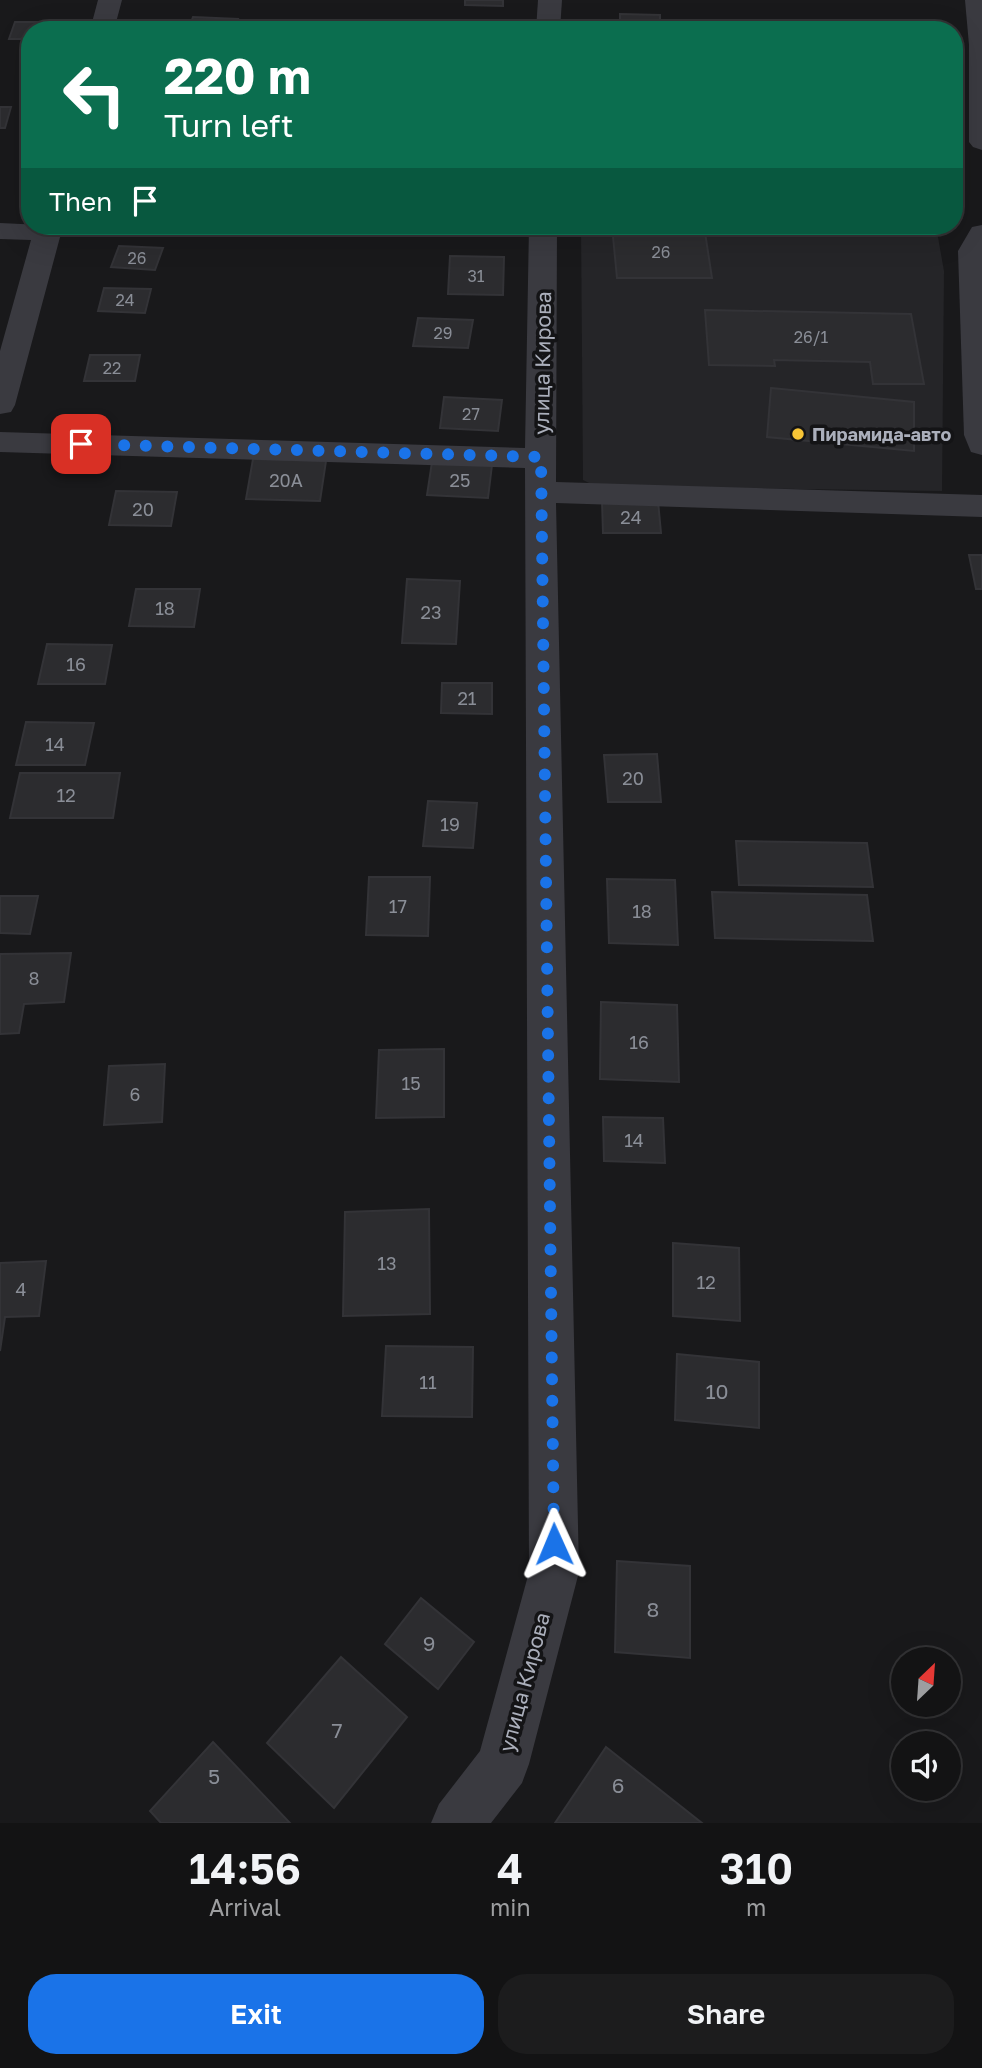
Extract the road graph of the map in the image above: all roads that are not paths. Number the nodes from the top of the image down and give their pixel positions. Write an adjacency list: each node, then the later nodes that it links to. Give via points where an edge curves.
1 (110, 0): 4 (street)
2 (550, 0): 5 (street)
3 (977, 0): 6 (street)
4 (104, 21)
5 (549, 21)
6 (982, 142)
7 (21, 230): 8 (street)
8 (0, 231)
9 (982, 233): 13 (street, via 972,251)
10 (46, 235): 12 (street)
11 (543, 235): 15 (street, улица Кирова)
12 (0, 405)
13 (981, 438)
14 (0, 442): 15 (street)
15 (540, 475): 16 (street); 17 (street, улица Кирова, via 554,1572 503,1764)
16 (982, 506)
17 (458, 1823)

